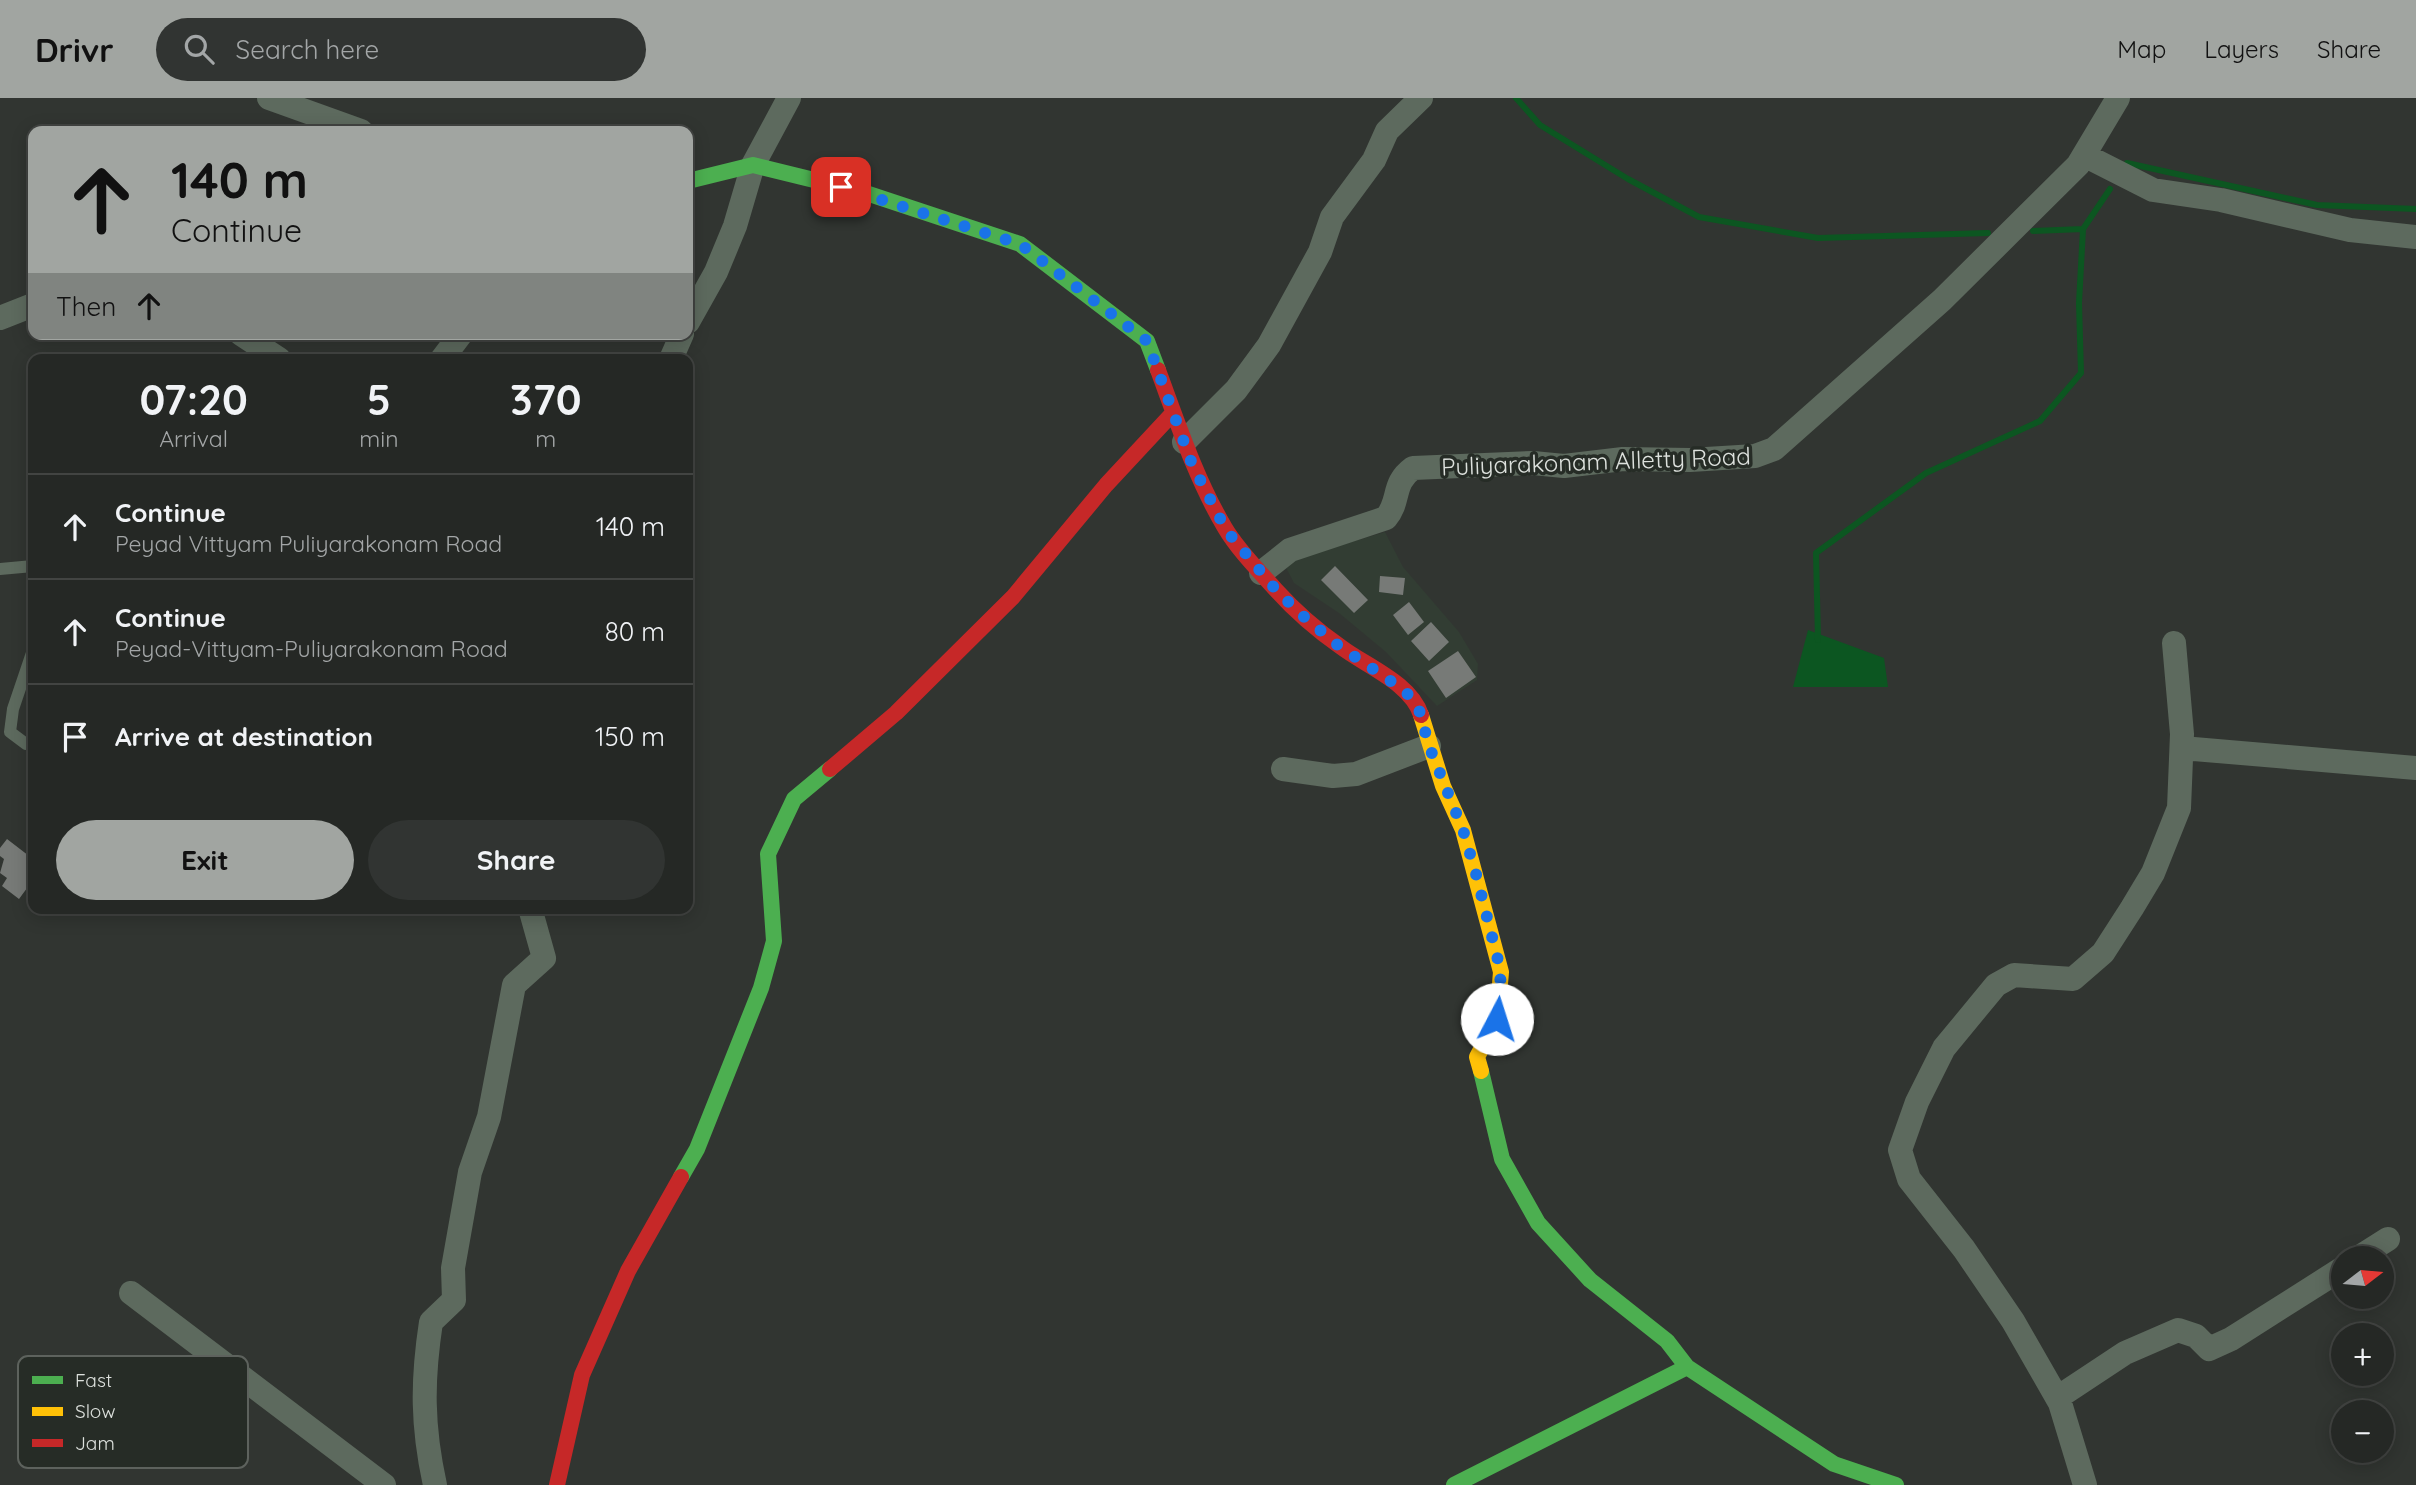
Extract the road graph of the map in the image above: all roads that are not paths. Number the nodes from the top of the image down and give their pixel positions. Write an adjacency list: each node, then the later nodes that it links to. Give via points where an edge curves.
1 (269, 98): 5 (street)
2 (789, 98): 7 (street)
3 (1421, 98): 18 (street, via 1387,131 1374,160 1332,217 1320,252 1269,345 1236,390)
4 (2118, 98): 6 (street, Puliyarakonam Alletty Road)
5 (347, 126)
6 (2084, 155): 9 (street, via 2154,190 2221,200 2350,230); 21 (street, Puliyarakonam Alletty Road, via 1942,300 1774,449 1755,456 1690,460 1413,468 1399,482 1387,518 1290,550)
7 (753, 165): 8 (street); 11 (street, via 735,226); 17 (street, via 863,192 1020,244 1147,341)
8 (693, 180)
9 (2416, 237)
10 (28, 306): 12 (street)
11 (693, 314)
12 (0, 318)
13 (250, 340): 15 (street)
14 (456, 340): 16 (street)
15 (271, 354)
16 (446, 354)
17 (1173, 413): 18 (street); 40 (street, via 1013,597 896,713 794,799 768,854 774,941 761,988 697,1149 628,1271 582,1375)
18 (1184, 442): 21 (street, via 1226,530)
19 (28, 566): 20 (lane)
20 (0, 569)
21 (1261, 573): 25 (street, via 1339,646 1404,690 1418,706)
22 (2174, 643): 26 (street)
23 (28, 665): 24 (lane, via 10,732)
24 (28, 744)
25 (1429, 746): 28 (street, via 1356,774 1333,776); 35 (street, via 1463,830 1501,972 1497,1019 1477,1057 1502,1159 1554,1244 1590,1280 1667,1341)
26 (2182, 748): 27 (street); 37 (street, via 2179,808 2168,840 2103,953 2073,979 2014,975 1996,985 1944,1048 1917,1101 1900,1150 1909,1179 1992,1290)
27 (2416, 768)
28 (1283, 769)
29 (532, 914): 39 (street, via 544,958 514,985 489,1118 470,1172 453,1268 454,1300 431,1322 422,1410)
30 (2388, 1239): 31 (street)
31 (2377, 1246)
32 (2331, 1276): 37 (street, via 2210,1349 2196,1336 2178,1330 2125,1353)
33 (131, 1293): 34 (street)
34 (214, 1356)
35 (1687, 1367): 41 (street); 42 (street, via 1834,1464)
36 (248, 1382): 38 (street)
37 (2057, 1398): 43 (street)
38 (384, 1485)
39 (435, 1485)
40 (557, 1485)
41 (1454, 1485)
42 (1896, 1485)
43 (2085, 1485)

